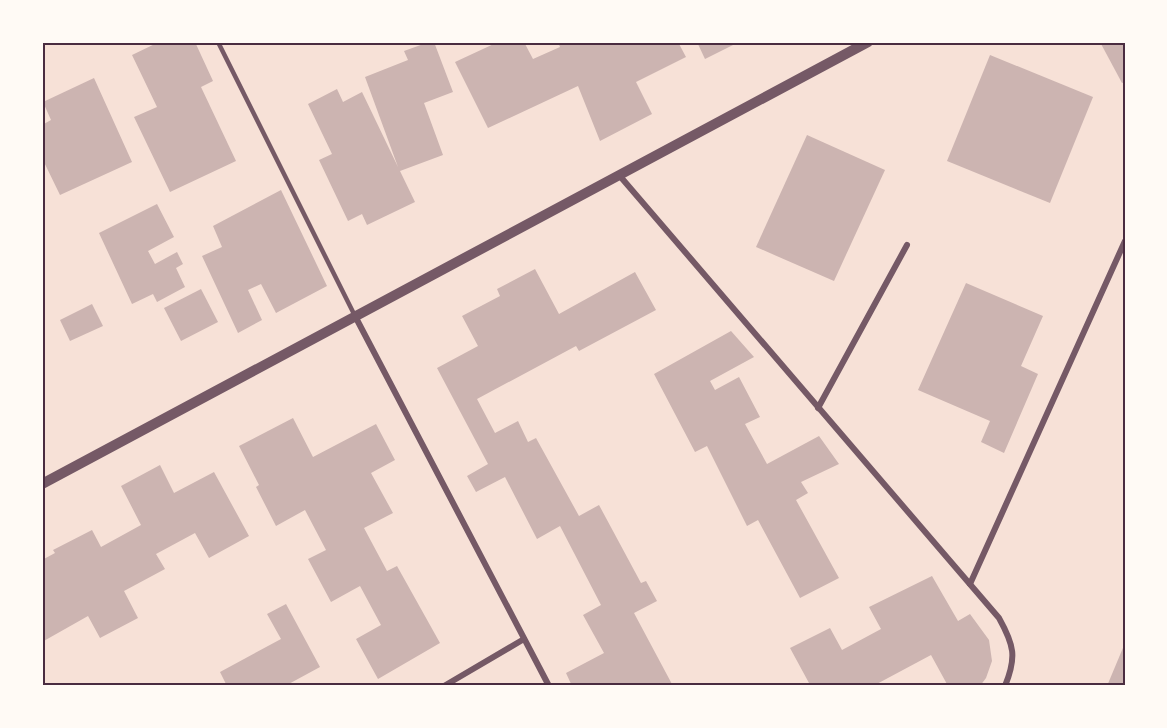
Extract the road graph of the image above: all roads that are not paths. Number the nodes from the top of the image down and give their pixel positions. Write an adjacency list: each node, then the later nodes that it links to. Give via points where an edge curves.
1 (218, 42): 6 (lane)
2 (868, 42): 3 (street)
3 (618, 175): 6 (street); 7 (street)
4 (1125, 241): 9 (street)
5 (907, 244): 7 (street)
6 (355, 316): 8 (street); 10 (street)
7 (818, 408): 9 (street)
8 (42, 484)
9 (970, 584): 13 (street, via 999,618 1010,639 1013,667)
10 (524, 639): 11 (street); 12 (street)
11 (444, 686)
12 (549, 686)
13 (1005, 686)

